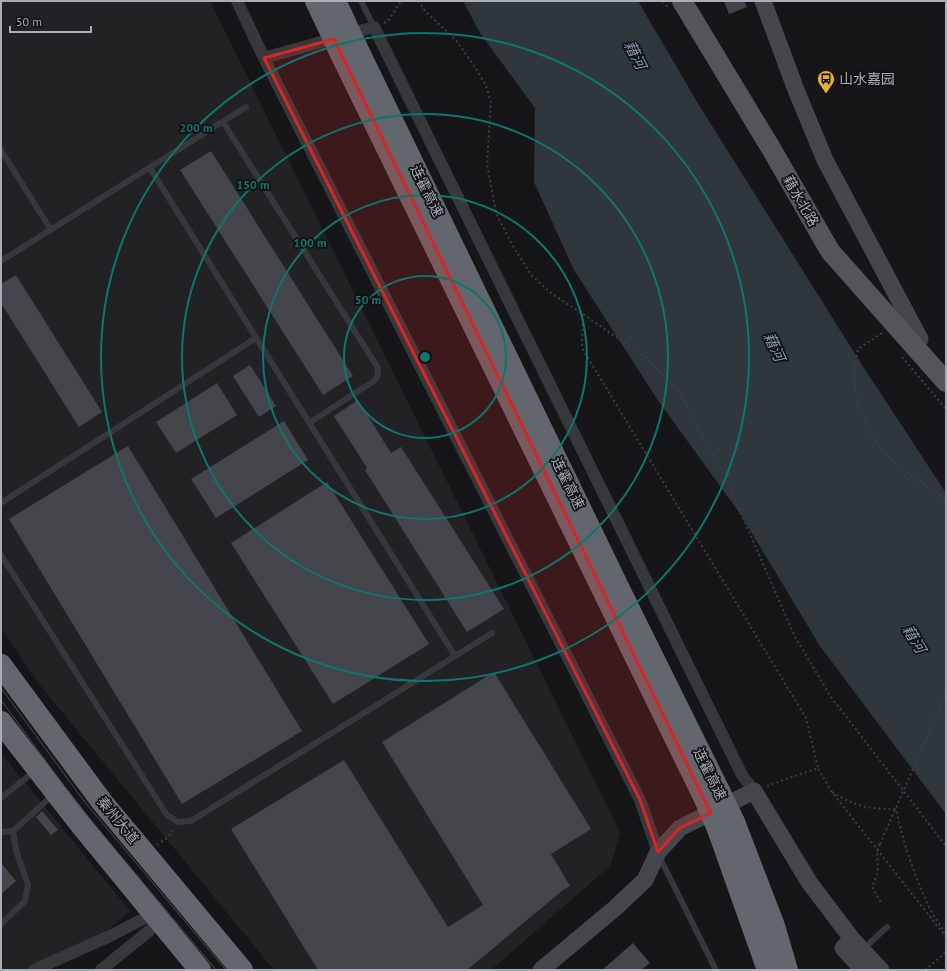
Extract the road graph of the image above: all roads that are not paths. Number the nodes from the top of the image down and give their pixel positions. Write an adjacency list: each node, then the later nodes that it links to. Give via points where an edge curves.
1 (237, 1): 9 (street)
2 (316, 1): 7 (highway, 连霍高速)
3 (361, 1): 8 (lane)
4 (682, 1): 19 (main road, 藉水北路, via 830,251)
5 (690, 1): 17 (main road, 藉水北路, via 839,246)
6 (763, 1): 17 (street, via 796,90 826,160)
7 (336, 16): 31 (highway, 连霍高速, bridge, via 348,48 625,600)
8 (374, 27): 9 (street); 28 (street, via 742,775)
9 (264, 58): 34 (street, via 640,800)
10 (246, 107): 11 (lane)
11 (223, 122): 13 (lane); 20 (lane, via 378,368 378,375 374,381)
12 (1, 150): 14 (lane)
13 (150, 168): 14 (lane); 16 (lane)
14 (51, 230): 15 (lane)
15 (1, 261)
16 (256, 338): 20 (lane); 21 (lane)
17 (920, 339): 18 (main road, 藉水北路)
18 (946, 375)
19 (946, 382)
20 (309, 423): 24 (lane)
21 (1, 503)
22 (1, 555): 24 (lane, via 167,815 178,822 192,822)
23 (492, 633): 24 (lane)
24 (455, 656)
25 (1, 665): 42 (highway, 秦州大道, via 102,802)
26 (1, 722): 27 (highway)
27 (37, 769): 29 (highway); 30 (lane)
28 (754, 791): 34 (street, via 680,828); 38 (street, via 809,882)
29 (56, 793): 32 (lane); 35 (highway)
30 (1, 798)
31 (726, 825): 45 (highway, 连霍高速); 46 (highway, 连霍高速, via 774,926)
32 (13, 831): 33 (lane); 36 (lane, via 16,850 28,885 25,901)
33 (1, 832)
34 (658, 852): 43 (street, via 645,880); 44 (lane)
35 (156, 917): 39 (street, via 145,918); 40 (street); 41 (highway)
36 (1, 924)
37 (887, 927): 38 (lane)
38 (857, 944): 47 (street, via 843,948); 48 (street)
39 (34, 970)
40 (101, 970)
41 (200, 970)
42 (242, 970)
43 (542, 970)
44 (716, 970)
45 (768, 970)
46 (787, 970)
47 (863, 970)
48 (881, 970)

